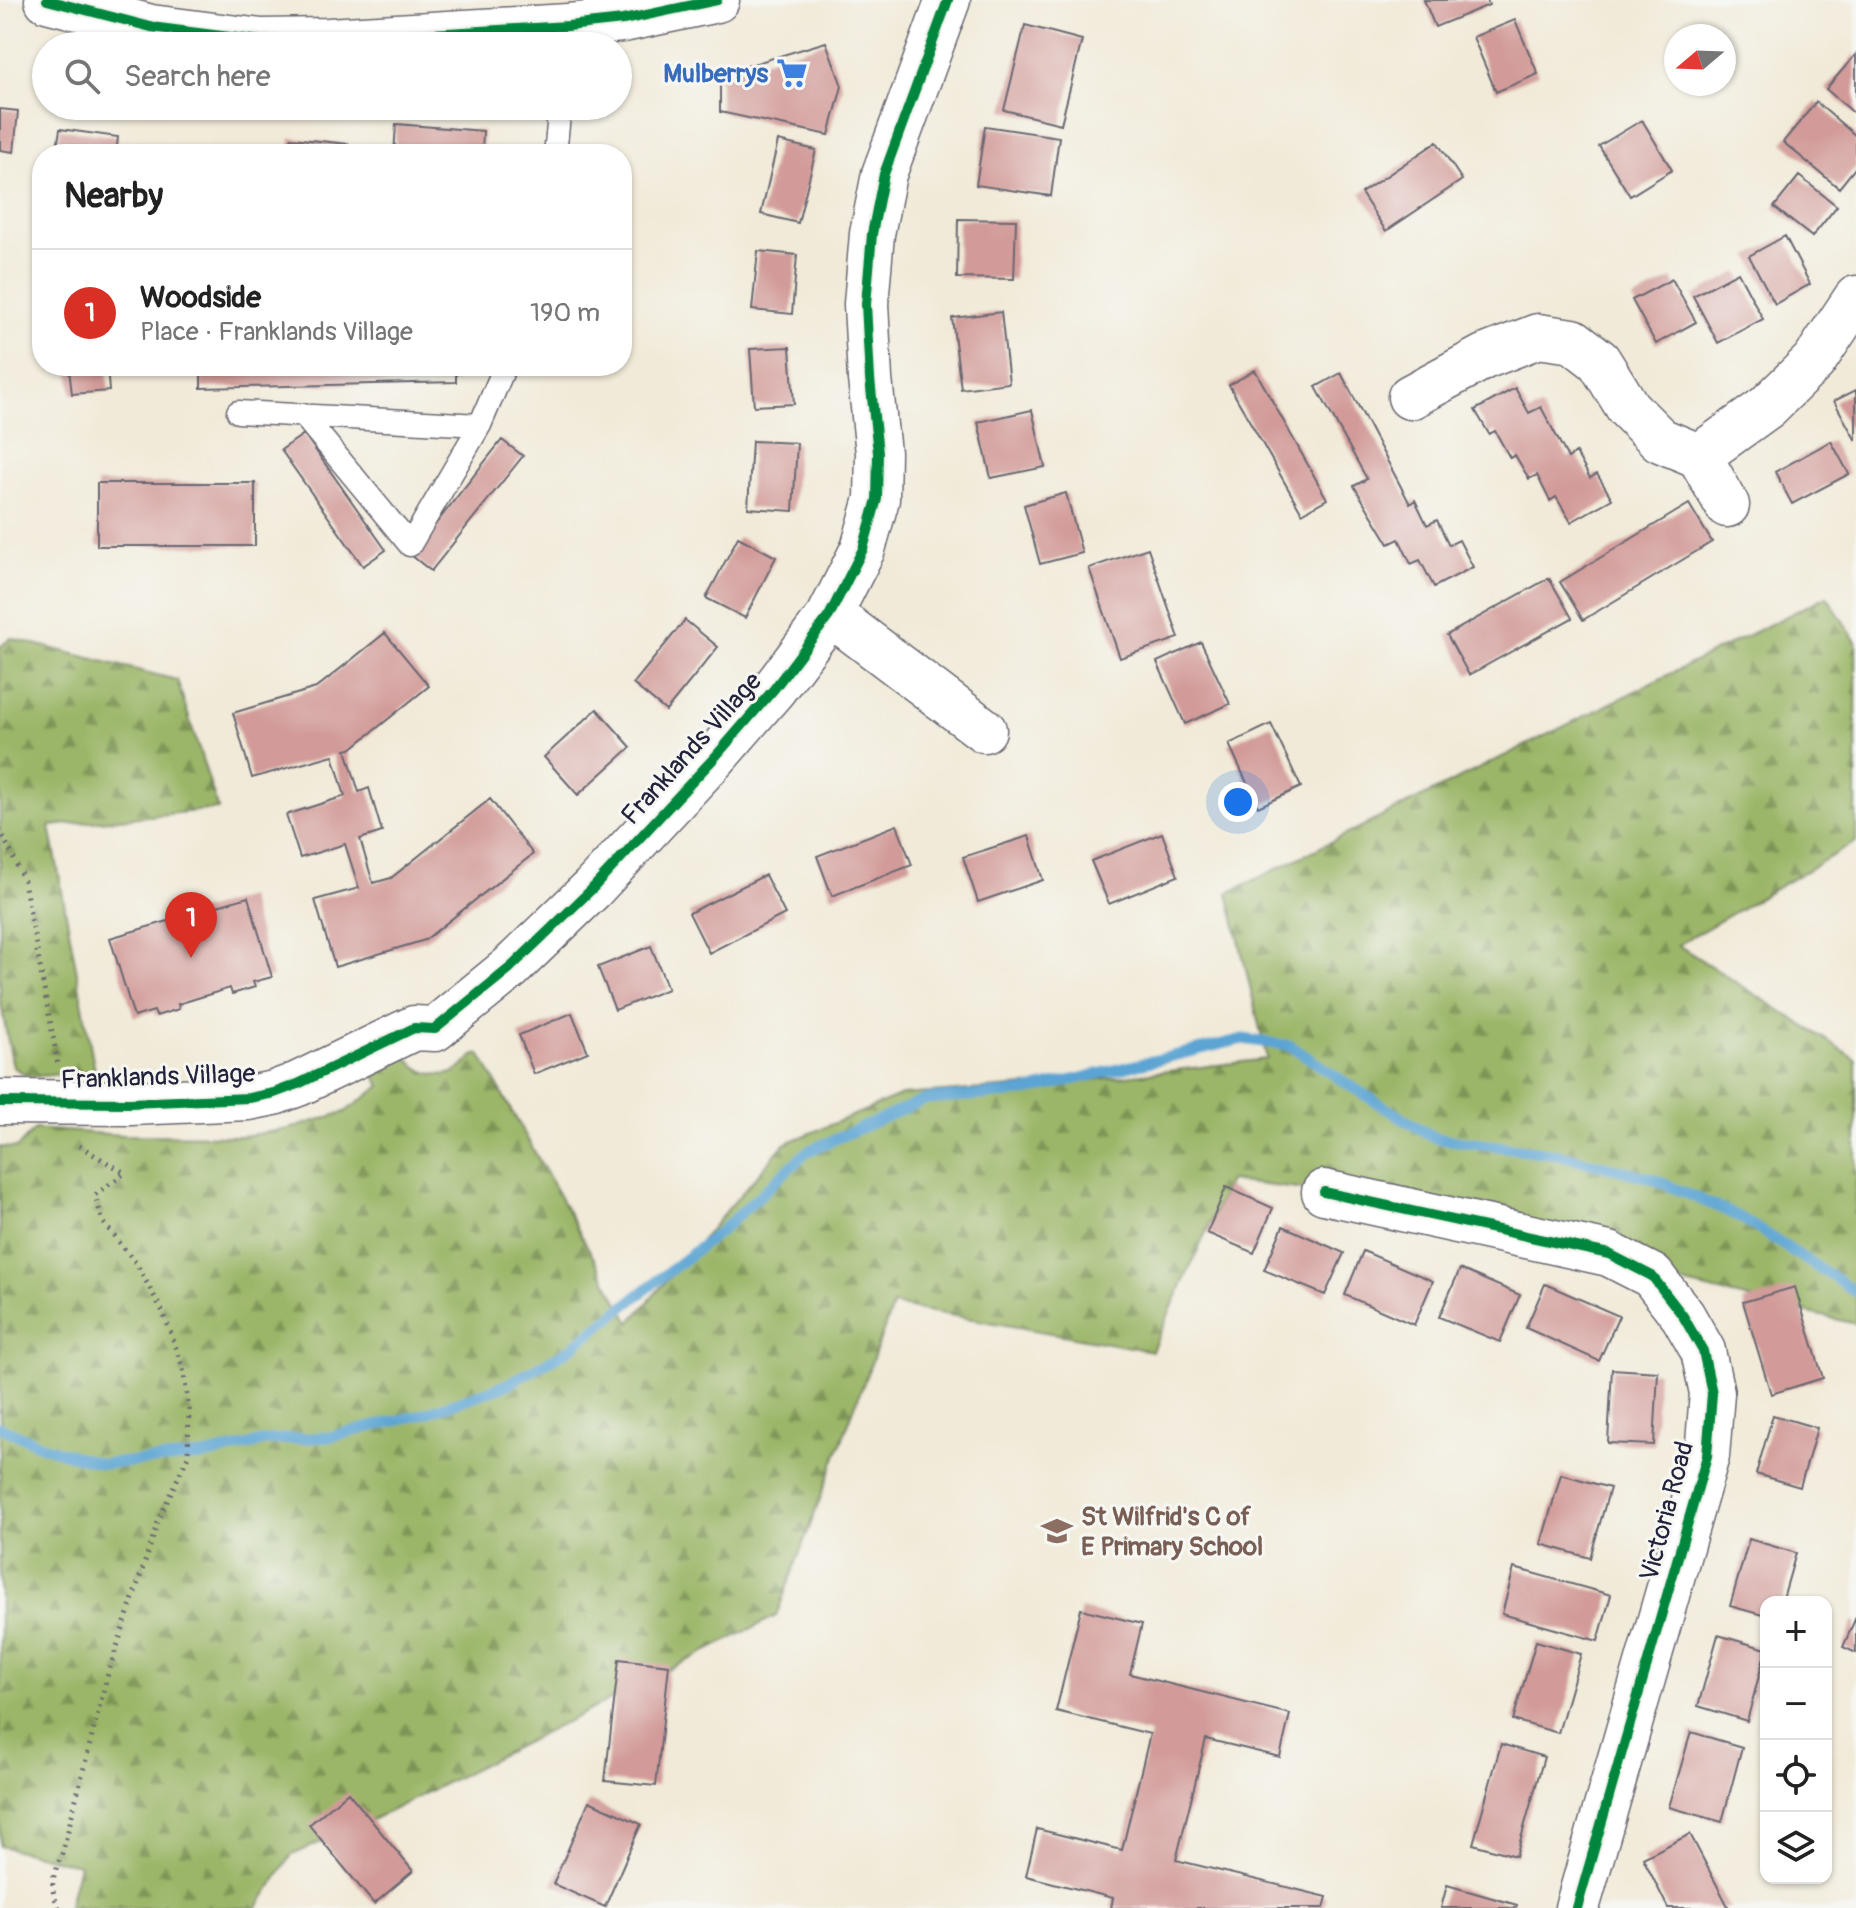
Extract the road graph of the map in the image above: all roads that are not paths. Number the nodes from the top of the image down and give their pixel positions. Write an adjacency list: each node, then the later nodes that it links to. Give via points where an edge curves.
1 (47, 0): 4 (street)
2 (717, 0): 5 (street)
3 (948, 0): 16 (street, Franklands Village, via 884,174 872,234 866,304 877,499 863,549)
4 (190, 32)
5 (581, 32)
6 (559, 120): 7 (lane)
7 (556, 144)
8 (1856, 298): 14 (street, via 1814,361 1767,407)
9 (501, 376): 13 (lane)
10 (1410, 397): 14 (street, via 1484,357 1538,336 1573,341 1599,361 1628,408 1660,440)
11 (238, 412): 12 (lane)
12 (303, 415): 13 (lane); 13 (lane, via 410,545)
13 (480, 425)
14 (1699, 456): 15 (street)
15 (1727, 505)
16 (829, 616): 17 (street); 18 (street, Franklands Village, via 735,735 592,889 510,968 435,1029 414,1028 298,1084 249,1098 130,1103 65,1120)
17 (984, 730)
18 (0, 1102)
19 (1324, 1192): 20 (street, Victoria Road, via 1609,1254 1652,1276 1703,1351 1712,1393 1707,1456)
20 (1577, 1908)

